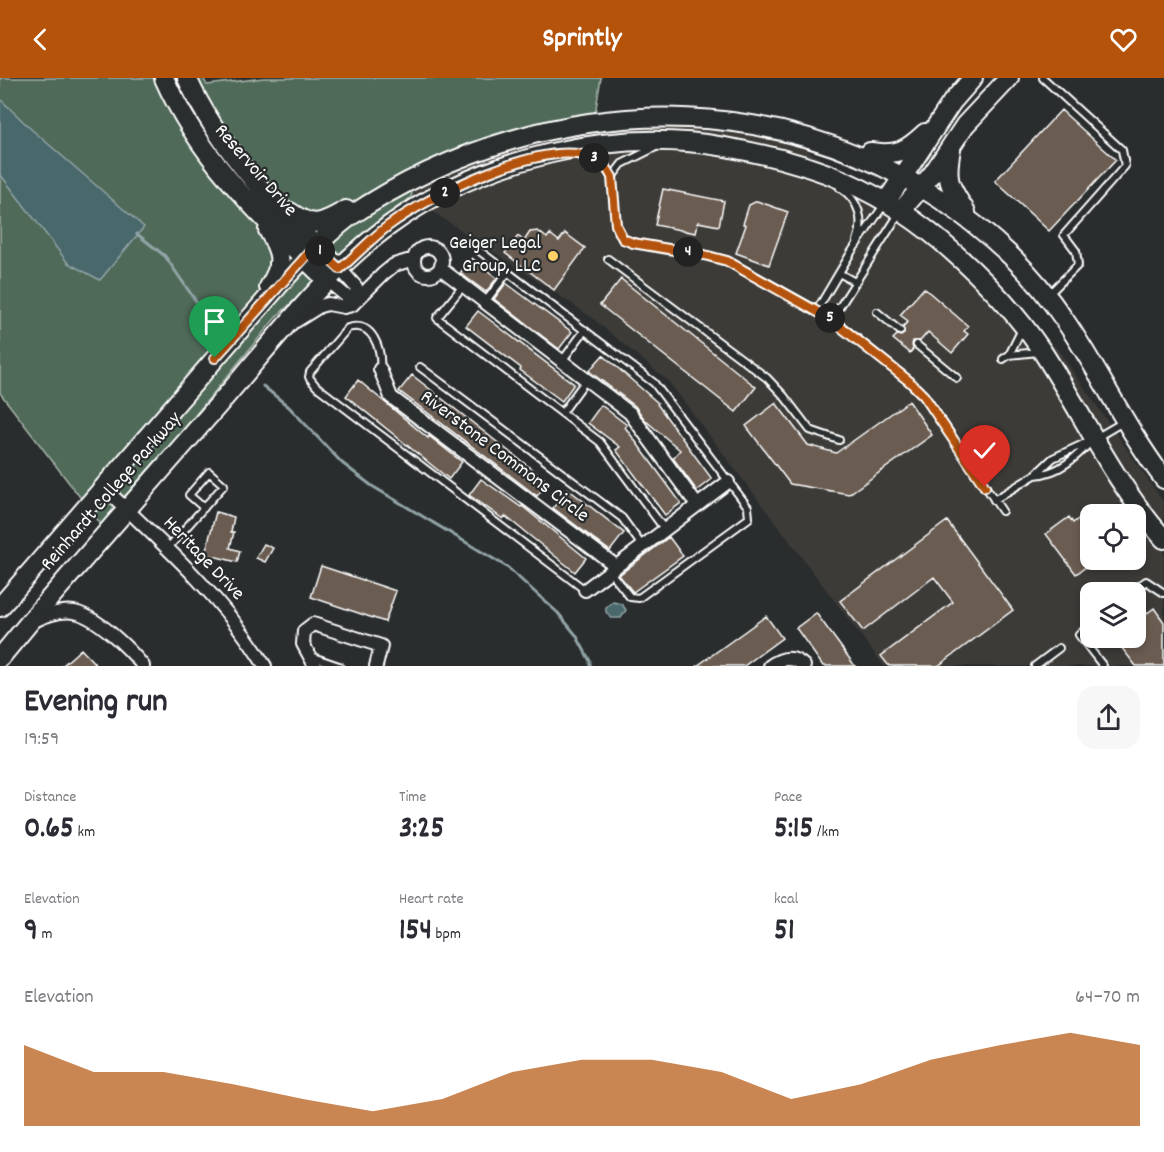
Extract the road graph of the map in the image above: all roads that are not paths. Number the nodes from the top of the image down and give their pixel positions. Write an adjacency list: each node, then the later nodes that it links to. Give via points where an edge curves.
1 (164, 78): 18 (street, Reservoir Drive, via 199,142)
2 (187, 78): 16 (street, Reservoir Drive, via 219,135)
3 (973, 78): 6 (street)
4 (1009, 78): 8 (street)
5 (1043, 78): 31 (lane, via 1122,150 1125,166 1064,235 1076,251 1078,265)
6 (944, 115): 9 (street, via 910,147 896,153); 12 (street)
7 (667, 141): 10 (street, Reinhardt College Parkway, via 612,143); 11 (street, Reinhardt College Parkway, via 707,144); 13 (lane, via 629,159)
8 (952, 142): 15 (street); 19 (street, via 949,185)
9 (855, 150): 12 (street, Reinhardt College Parkway); 14 (street, Reinhardt College Parkway, via 794,128 745,117 688,110 621,110 516,129 461,149)
10 (552, 153): 13 (lane, via 592,157); 28 (street, Reinhardt College Parkway, via 466,182 414,209 388,226)
11 (807, 165): 17 (street, Reinhardt College Parkway, via 839,177); 20 (lane, via 845,191 860,211 860,233)
12 (905, 175): 15 (street, Reinhardt College Parkway); 17 (street)
13 (612, 177): 34 (lane, via 616,225 623,239 727,261)
14 (393, 186): 16 (street, via 317,224 306,222); 21 (street, Reinhardt College Parkway, via 346,219)
15 (922, 186): 17 (street); 19 (street, Reinhardt College Parkway)
16 (269, 198): 21 (street, Reservoir Drive)
17 (894, 207): 20 (lane, via 876,219); 29 (lane); 38 (street, Reinhardt College Parkway, via 952,250)
18 (258, 213): 21 (street, Reservoir Drive); 36 (street, via 279,248 280,263)
19 (971, 222): 31 (street, Reinhardt College Parkway, via 1012,256)
20 (852, 251): 27 (lane)
21 (310, 252): 28 (street, Reservoir Drive); 36 (street, Reinhardt College Parkway)
22 (481, 252): 26 (lane)
23 (414, 259): 25 (street, via 414,266 423,274); 25 (street, via 420,249 432,247 441,256); 32 (street, via 394,265)
24 (608, 259): 52 (lane, via 767,378 810,430)
25 (440, 268): 30 (street)
26 (508, 272): 33 (lane); 40 (lane)
27 (839, 273): 29 (lane); 34 (lane)
28 (334, 275): 32 (street, via 356,287); 39 (street, Reinhardt College Parkway)
29 (855, 282): 37 (lane)
30 (463, 286): 33 (street); 49 (lane, via 437,318)
31 (1048, 295): 50 (street, Reinhardt College Parkway, via 1076,334)
32 (358, 298): 39 (street, via 345,308 320,306)
33 (485, 303): 44 (street)
34 (817, 310): 37 (lane)
35 (877, 312): 41 (lane)
36 (253, 315): 56 (street, Reinhardt College Parkway)
37 (832, 320): 57 (lane, via 924,396)
38 (1023, 326): 43 (street, Reinhardt College Parkway); 43 (lane, via 1006,357)
39 (284, 329): 60 (street, Reinhardt College Parkway)
40 (585, 330): 44 (lane); 55 (lane, via 654,383)
41 (900, 331)
42 (917, 345): 47 (lane)
43 (1042, 351): 51 (street, Reinhardt College Parkway)
44 (562, 361): 48 (street)
45 (420, 367): 64 (lane, via 622,518)
46 (381, 369): 66 (street, Riverstone Commons Circle, via 391,397); 68 (lane, via 382,355 376,341 360,326 354,326 348,328 309,377)
47 (957, 378)
48 (586, 380): 49 (lane); 58 (street, via 630,413)
49 (562, 413): 62 (lane, via 600,442)
50 (1126, 420): 51 (lane); 54 (street, Reinhardt College Parkway)
51 (1094, 439): 53 (lane, via 1053,458); 53 (lane, via 1066,465 1052,473); 63 (street, Reinhardt College Parkway, via 1130,496)
52 (839, 440)
53 (1035, 475): 57 (lane)
54 (1164, 479)
55 (728, 482): 58 (street); 66 (lane, via 748,507 748,518 639,598 630,597)
56 (103, 486): 60 (street, Heritage Drive); 70 (street, Reinhardt College Parkway)
57 (994, 500): 61 (lane)
58 (697, 505): 62 (street)
59 (204, 508): 59 (lane, via 224,485 209,472 189,495); 65 (lane)
60 (127, 509): 65 (street, Heritage Drive); 71 (street, Reinhardt College Parkway)
61 (1002, 511)
62 (665, 530): 64 (street)
63 (1164, 539)
64 (643, 547): 66 (street)
65 (167, 550): 77 (street, Heritage Drive, via 224,608)
66 (613, 569): 68 (street)
67 (1145, 582): 69 (lane)
68 (585, 590)
69 (1164, 593)
70 (0, 607)
71 (27, 624): 74 (street, Reinhardt College Parkway); 76 (street, via 46,615 77,613 114,635)
72 (1059, 648): 82 (lane)
73 (1090, 648): 83 (lane)
74 (0, 658)
75 (312, 661): 78 (lane); 79 (street, via 303,644 304,631 313,624 381,646)
76 (142, 666)
77 (265, 666)
78 (339, 666)
79 (376, 666)
80 (770, 666): 81 (street, via 790,658)
81 (804, 666)
82 (1035, 666)
83 (1103, 666)

